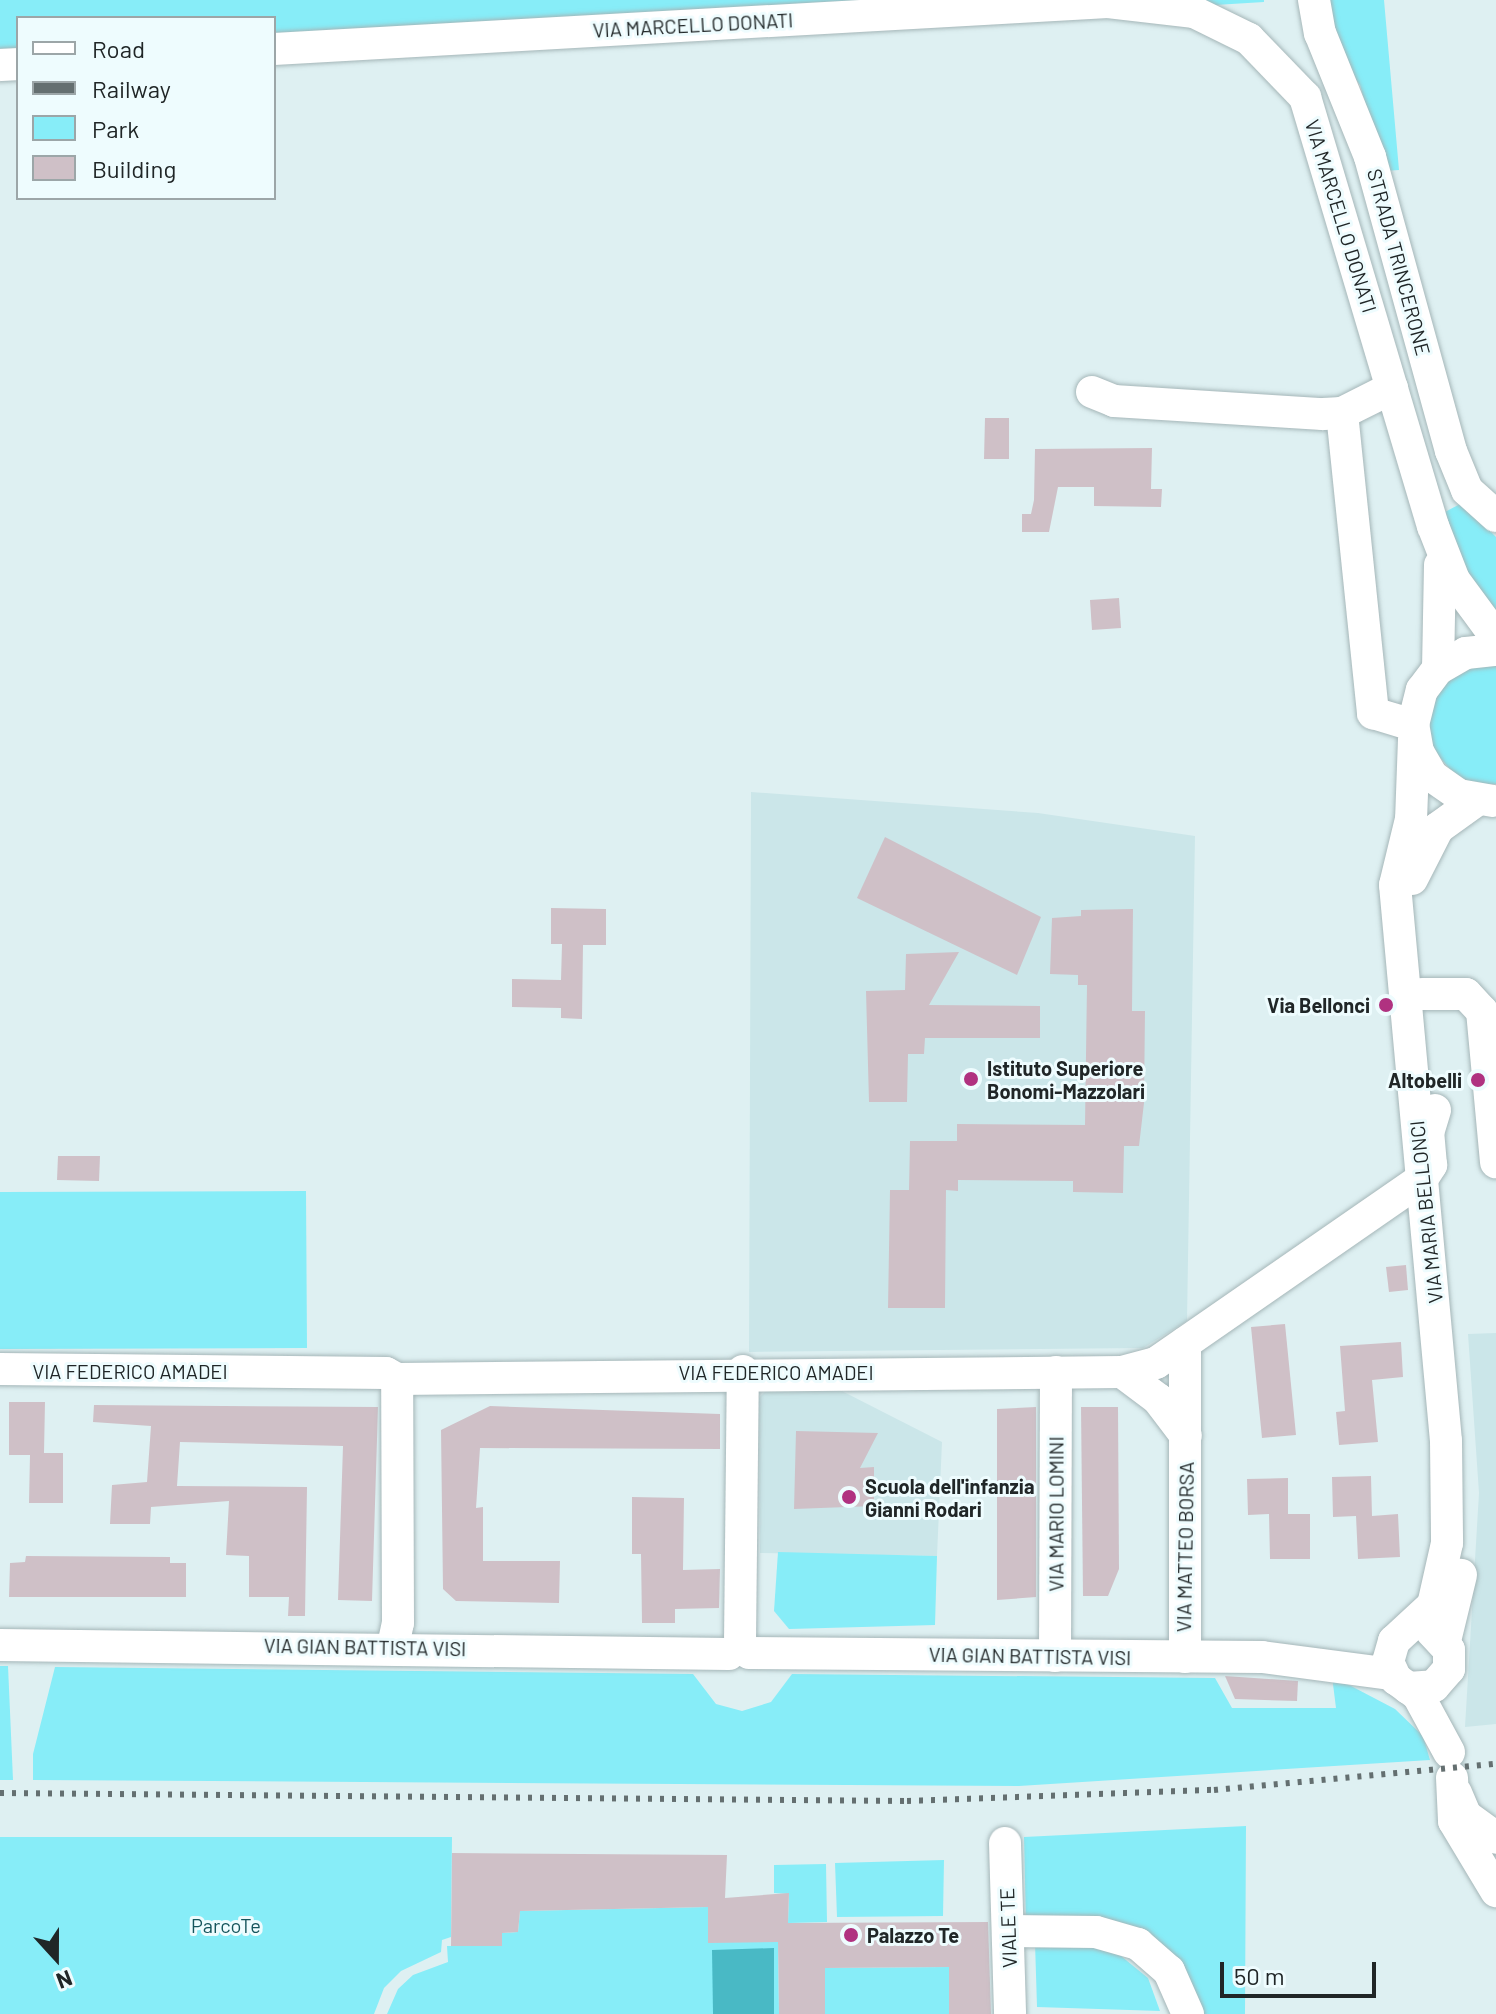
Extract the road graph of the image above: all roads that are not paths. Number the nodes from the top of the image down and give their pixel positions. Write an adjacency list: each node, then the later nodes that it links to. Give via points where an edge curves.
1 (1314, 0): 6 (street, STRADA TRINCERONE, via 1320,33 1370,157 1451,451 1467,490)
2 (276, 49): 3 (street, VIA MARCELLO DONATI, via 1108,2 1194,12 1249,39 1305,97)
3 (1392, 388): 5 (street); 7 (street, VIA MARCELLO DONATI)
4 (1092, 392): 5 (street, via 1114,401)
5 (1342, 413): 11 (street, via 1373,713)
6 (1496, 516)
7 (1433, 526): 8 (street, VIA MARCELLO DONATI, via 1454,580); 10 (street, VIA MARCELLO DONATI, via 1443,581)
8 (1496, 637)
9 (1496, 650): 10 (street, via 1466,653)
10 (1438, 669): 11 (street, VIA MARCELLO DONATI, via 1422,690)
11 (1414, 732): 12 (street, via 1432,776); 16 (street, VIA MARIA BELLONCI, via 1411,819 1395,885)
12 (1487, 800): 13 (street, VIA MARIA BELLONCI, via 1438,828 1412,869)
13 (1422, 994): 14 (street, VIA MARIA BELLONCI); 15 (street, via 1466,994 1482,1011)
14 (1435, 1110): 16 (street, via 1428,1133 1431,1165); 25 (street, VIA MARIA BELLONCI, via 1463,1485 1461,1573)
15 (1496, 1162)
16 (1422, 1179): 17 (street, VIA FEDERICO AMADEI); 24 (street, VIA MARIA BELLONCI, via 1446,1441 1447,1543 1438,1593)
17 (1185, 1343): 21 (street, VIA FEDERICO AMADEI, via 1156,1363); 23 (street, VIA MATTEO BORSA)
18 (0, 1369): 22 (street, VIA FEDERICO AMADEI, via 386,1373)
19 (743, 1371): 20 (street, VIA FEDERICO AMADEI); 22 (street, VIA FEDERICO AMADEI); 28 (street)
20 (1056, 1372): 21 (street, VIA FEDERICO AMADEI); 29 (street, VIA MARIO LOMINI)
21 (1122, 1372): 23 (street, VIA MATTEO BORSA, via 1158,1399)
22 (397, 1379): 27 (street, via 398,1623)
23 (1186, 1436): 30 (street, VIA MATTEO BORSA)
24 (1404, 1635): 25 (street, via 1434,1631); 31 (street, VIA GIAN BATTISTA VISI); 32 (street, via 1388,1658)
25 (1445, 1641): 33 (street, VIA MARIA BELLONCI, via 1450,1657)
26 (0, 1645): 27 (street, VIA GIAN BATTISTA VISI)
27 (393, 1646): 28 (street, VIA GIAN BATTISTA VISI)
28 (739, 1650): 29 (street, VIA GIAN BATTISTA VISI)
29 (1055, 1656): 30 (street, VIA GIAN BATTISTA VISI)
30 (1185, 1657): 31 (street, VIA GIAN BATTISTA VISI, via 1262,1647)
31 (1311, 1659): 32 (street, VIA GIAN BATTISTA VISI)
32 (1400, 1681): 33 (street); 33 (street, VIA MARIA BELLONCI, via 1449,1752)
33 (1441, 1681)
34 (1494, 1834): 36 (street, via 1466,1816 1452,1778 1454,1821)
35 (1005, 1843): 37 (street, VIALE TE)
36 (1492, 1880)
37 (1008, 1931): 38 (street, VIALE TE); 39 (street, via 1096,1932 1138,1944 1169,1971)
38 (1010, 2014)
39 (1188, 2014)

